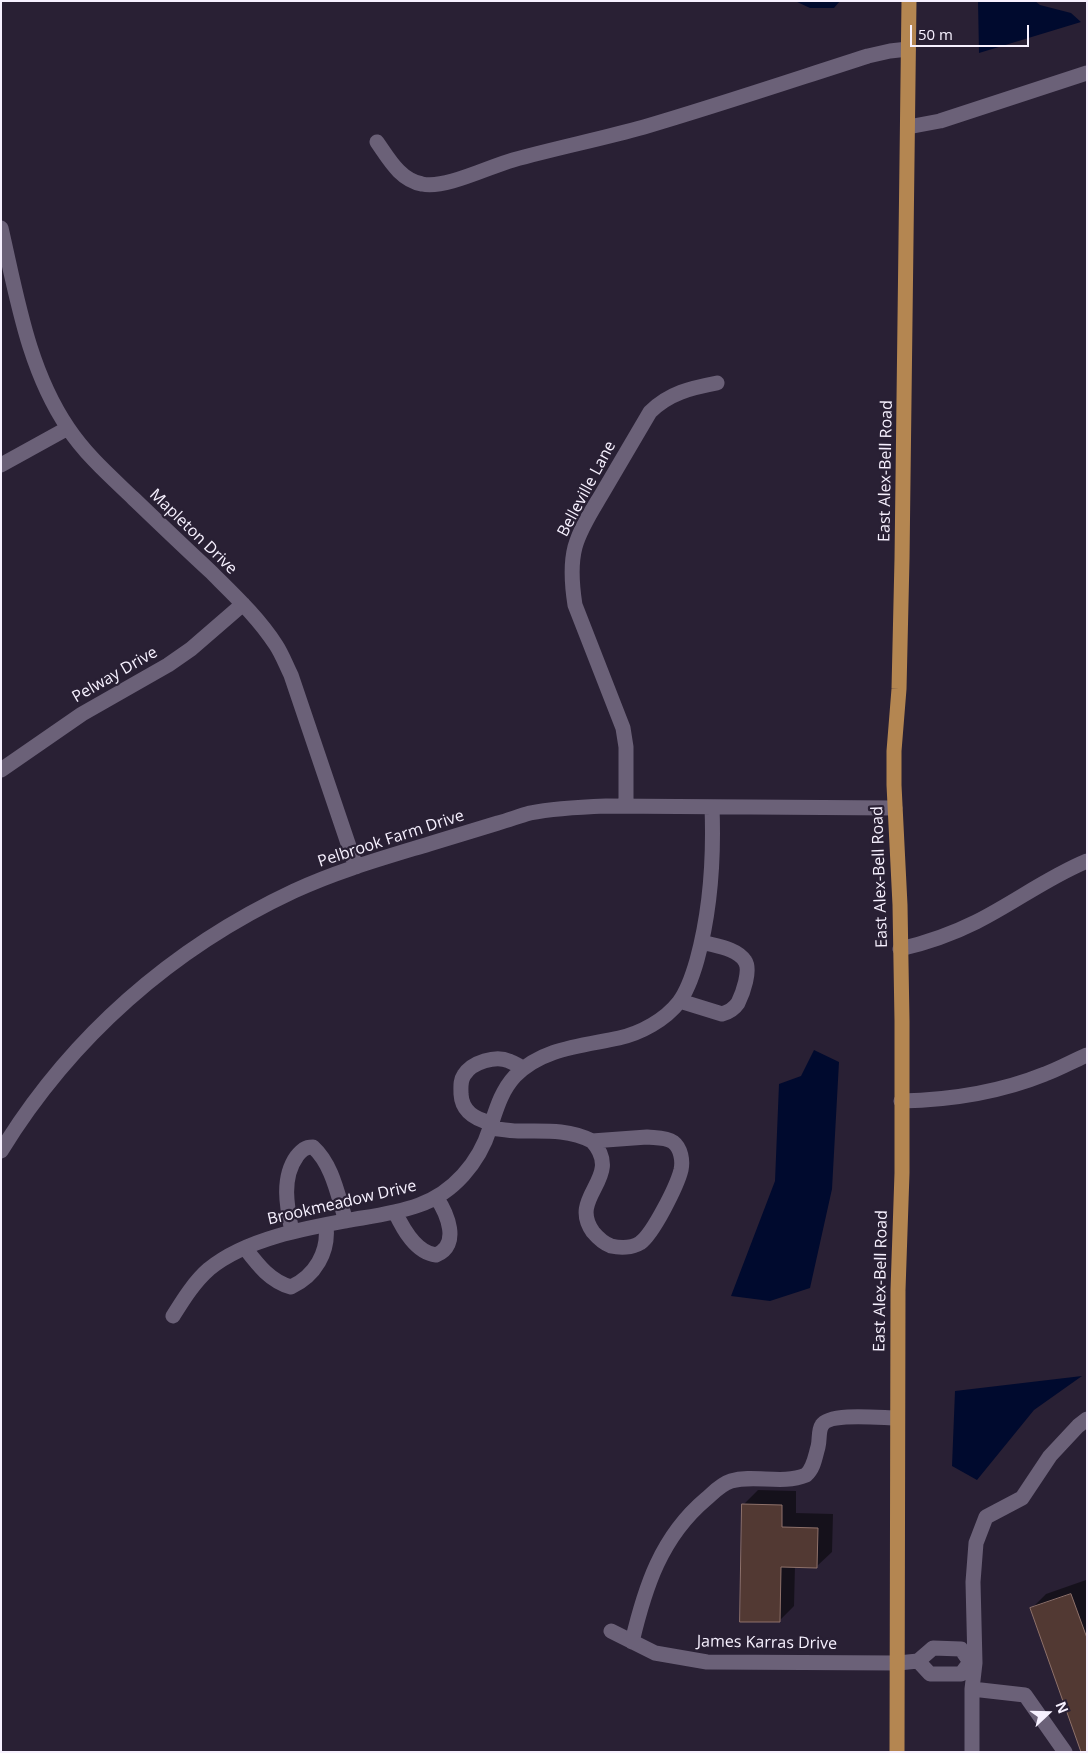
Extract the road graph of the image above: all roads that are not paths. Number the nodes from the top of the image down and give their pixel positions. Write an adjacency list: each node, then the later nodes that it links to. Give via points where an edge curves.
1 (909, 1): 2 (main road, East Alex-Bell Road)
2 (908, 49): 4 (main road, East Alex-Bell Road); 5 (street, via 868,56 644,127 510,161 439,184 424,185 402,175)
3 (1087, 73): 4 (street, via 940,121)
4 (908, 127): 14 (main road, East Alex-Bell Road)
5 (377, 142)
6 (1, 228): 8 (street, Mapleton Drive, via 35,363)
7 (717, 383): 12 (street, Belleville Lane, via 675,393 650,412 574,547 572,586 575,605 623,728)
8 (68, 428): 9 (street); 10 (street, Mapleton Drive, via 114,481)
9 (1, 465)
10 (243, 604): 11 (street, Pelway Drive, via 168,665 82,714); 16 (street, Mapleton Drive, via 276,645 291,675)
11 (1, 770)
12 (626, 806): 13 (street, Pelbrook Farm Drive); 16 (street, Pelbrook Farm Drive, via 568,808 529,814)
13 (712, 807): 14 (street, Pelbrook Farm Drive); 17 (street, Brookmeadow Drive, via 712,879)
14 (895, 808): 18 (main road, East Alex-Bell Road)
15 (1087, 861): 18 (street, via 1053,876 975,922 925,943)
16 (356, 867): 25 (street, Pelbrook Farm Drive, via 254,911 168,966 86,1038 16,1126)
17 (702, 942): 19 (street, Brookmeadow Drive); 19 (street, via 725,948 745,961 748,967 738,1004 722,1014)
18 (900, 949): 22 (main road, East Alex-Bell Road)
19 (680, 1001): 21 (street, Brookmeadow Drive, via 666,1015 638,1032 563,1049)
20 (1087, 1055): 22 (street, via 1046,1074 982,1094)
21 (523, 1068): 23 (street, Brookmeadow Drive, via 503,1093); 23 (street, via 499,1059 485,1061 464,1074 460,1084 465,1109)
22 (902, 1101): 33 (main road, East Alex-Bell Road)
23 (491, 1126): 24 (street, via 515,1131 580,1134); 26 (street, Brookmeadow Drive, via 479,1155 468,1170)
24 (592, 1141): 24 (street, via 599,1149 603,1168 588,1201 585,1214 588,1226 608,1245 630,1247 640,1243 650,1234 681,1170 679,1149 668,1139 647,1137)
25 (1, 1151)
26 (436, 1197): 27 (street, Brookmeadow Drive); 27 (street, via 449,1221 450,1235 447,1248 436,1255 412,1240)
27 (395, 1212): 28 (street, Brookmeadow Drive)
28 (346, 1221): 29 (street, Brookmeadow Drive); 30 (street, via 325,1160 314,1147 308,1147 302,1149 287,1175)
29 (326, 1226): 30 (street, Brookmeadow Drive); 31 (street, via 322,1258 300,1283 291,1287 272,1279)
30 (292, 1232): 31 (street, Brookmeadow Drive)
31 (245, 1248): 32 (street, Brookmeadow Drive, via 207,1270)
32 (173, 1316)
33 (897, 1418): 36 (street, via 844,1417 823,1422 814,1463 806,1475 792,1479 730,1481 697,1506 671,1536 661,1556 642,1600); 38 (main road, East Alex-Bell Road)
34 (1087, 1420): 39 (street, via 1050,1456 1022,1498 986,1517 976,1543)
35 (611, 1631): 36 (street, James Karras Drive)
36 (632, 1642): 38 (street, James Karras Drive, via 655,1653 707,1662)
37 (918, 1662): 38 (street, James Karras Drive); 39 (street, via 930,1674 961,1674); 39 (street, via 933,1648 961,1649)
38 (898, 1663): 41 (main road, East Alex-Bell Road)
39 (972, 1663): 40 (street)
40 (972, 1689): 42 (street); 43 (street, via 1026,1695)
41 (897, 1752)
42 (972, 1752)
43 (1065, 1752)

